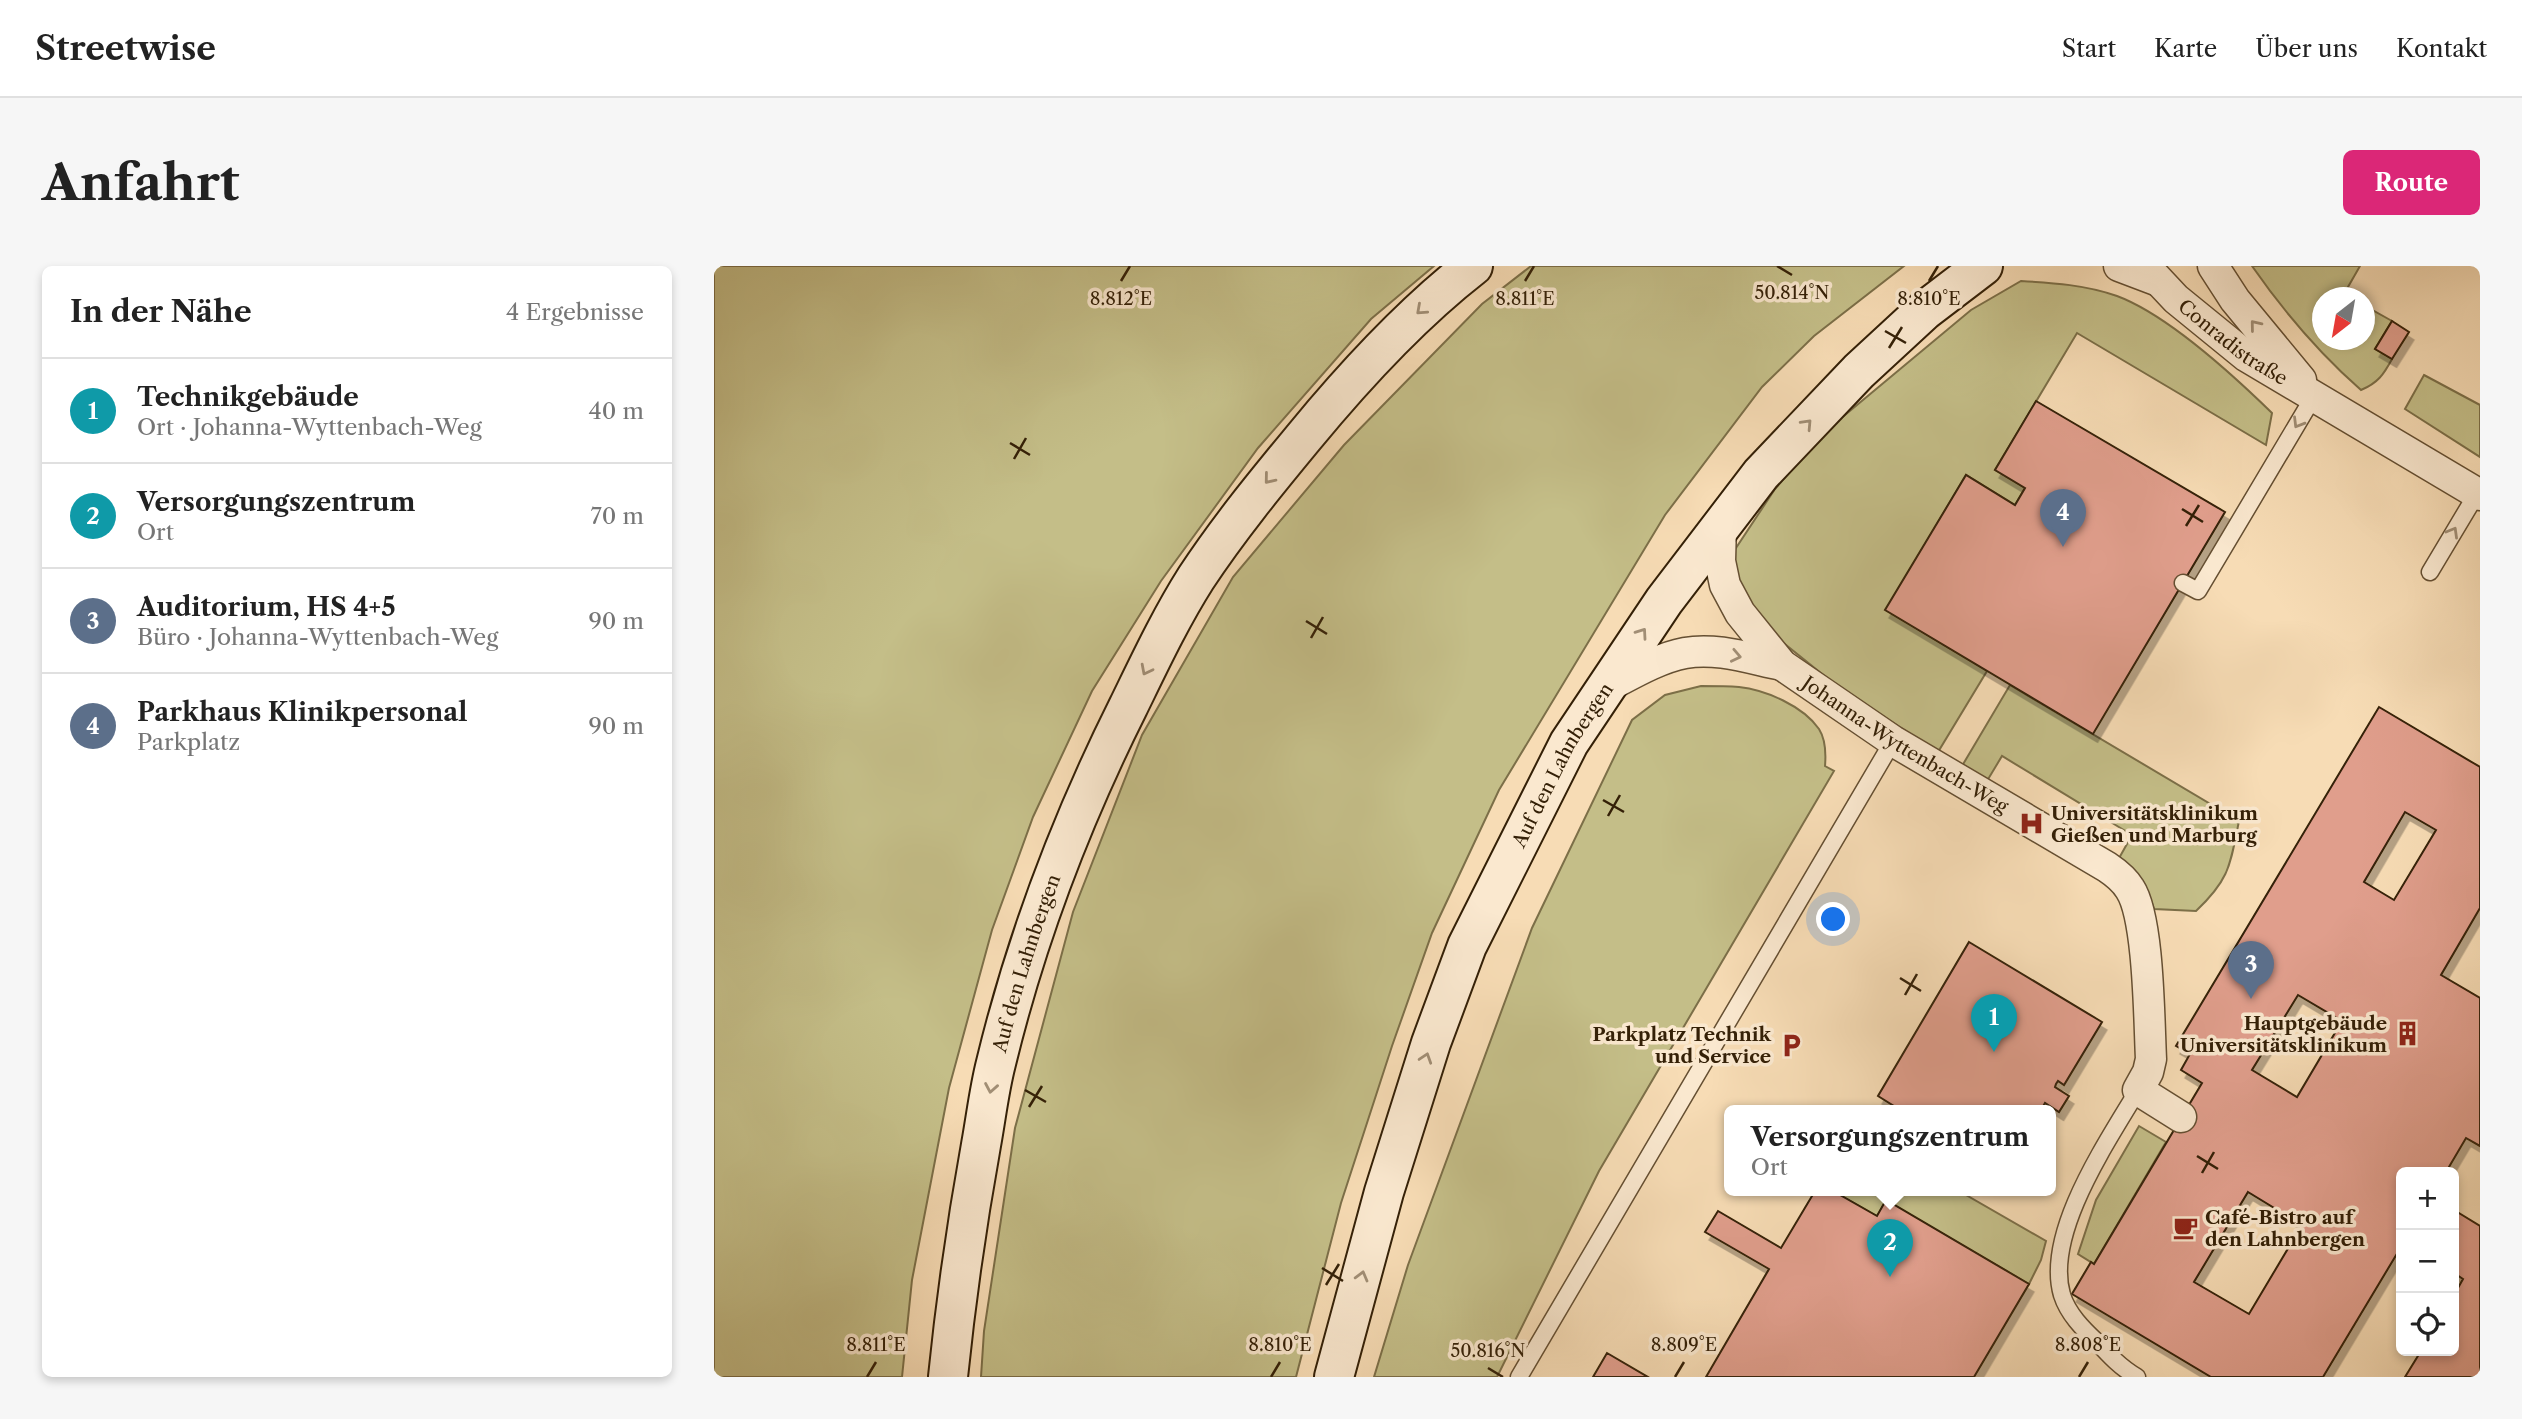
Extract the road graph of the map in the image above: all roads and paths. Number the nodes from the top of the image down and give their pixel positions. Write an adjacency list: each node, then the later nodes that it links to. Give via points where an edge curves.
1 (1473, 266): 16 (main road, Auf den Lahnbergen, one-way to 16, via 1384,348 1239,516 1194,581 1101,760 1035,925 995,1066 970,1203)
2 (1983, 266): 8 (main road, Auf den Lahnbergen, one-way to 2, via 1859,370)
3 (2119, 266): 5 (street, Conradistraße)
4 (2213, 266): 6 (street, Conradistraße, one-way to 4, via 2235,300)
5 (2150, 273): 6 (street, Conradistraße, via 2246,356)
6 (2315, 396): 7 (street, Conradistraße); 10 (lane, one-way to 10, via 2198,591)
7 (2479, 492): 9 (lane, one-way to 7)
8 (1721, 523): 11 (street, Johanna-Wyttenbach-Weg, via 1725,585 1740,613); 12 (main road, Auf den Lahnbergen, one-way to 8)
9 (2430, 572)
10 (2183, 583)
11 (1782, 665): 12 (street, Johanna-Wyttenbach-Weg, one-way to 11, via 1684,653 1716,652); 13 (street, Johanna-Wyttenbach-Weg)
12 (1603, 689): 17 (main road, Auf den Lahnbergen, one-way to 12, via 1408,1112 1467,946 1569,743)
13 (1894, 741): 14 (street, Johanna-Wyttenbach-Weg, via 2107,867 2131,889 2142,921 2151,1059); 18 (lane)
14 (2138, 1090): 15 (street); 19 (lane, via 2082,1184 2059,1272 2069,1312 2124,1370)
15 (2181, 1117)
16 (948, 1377)
17 (1334, 1377)
18 (1519, 1377)
19 (2137, 1377)

